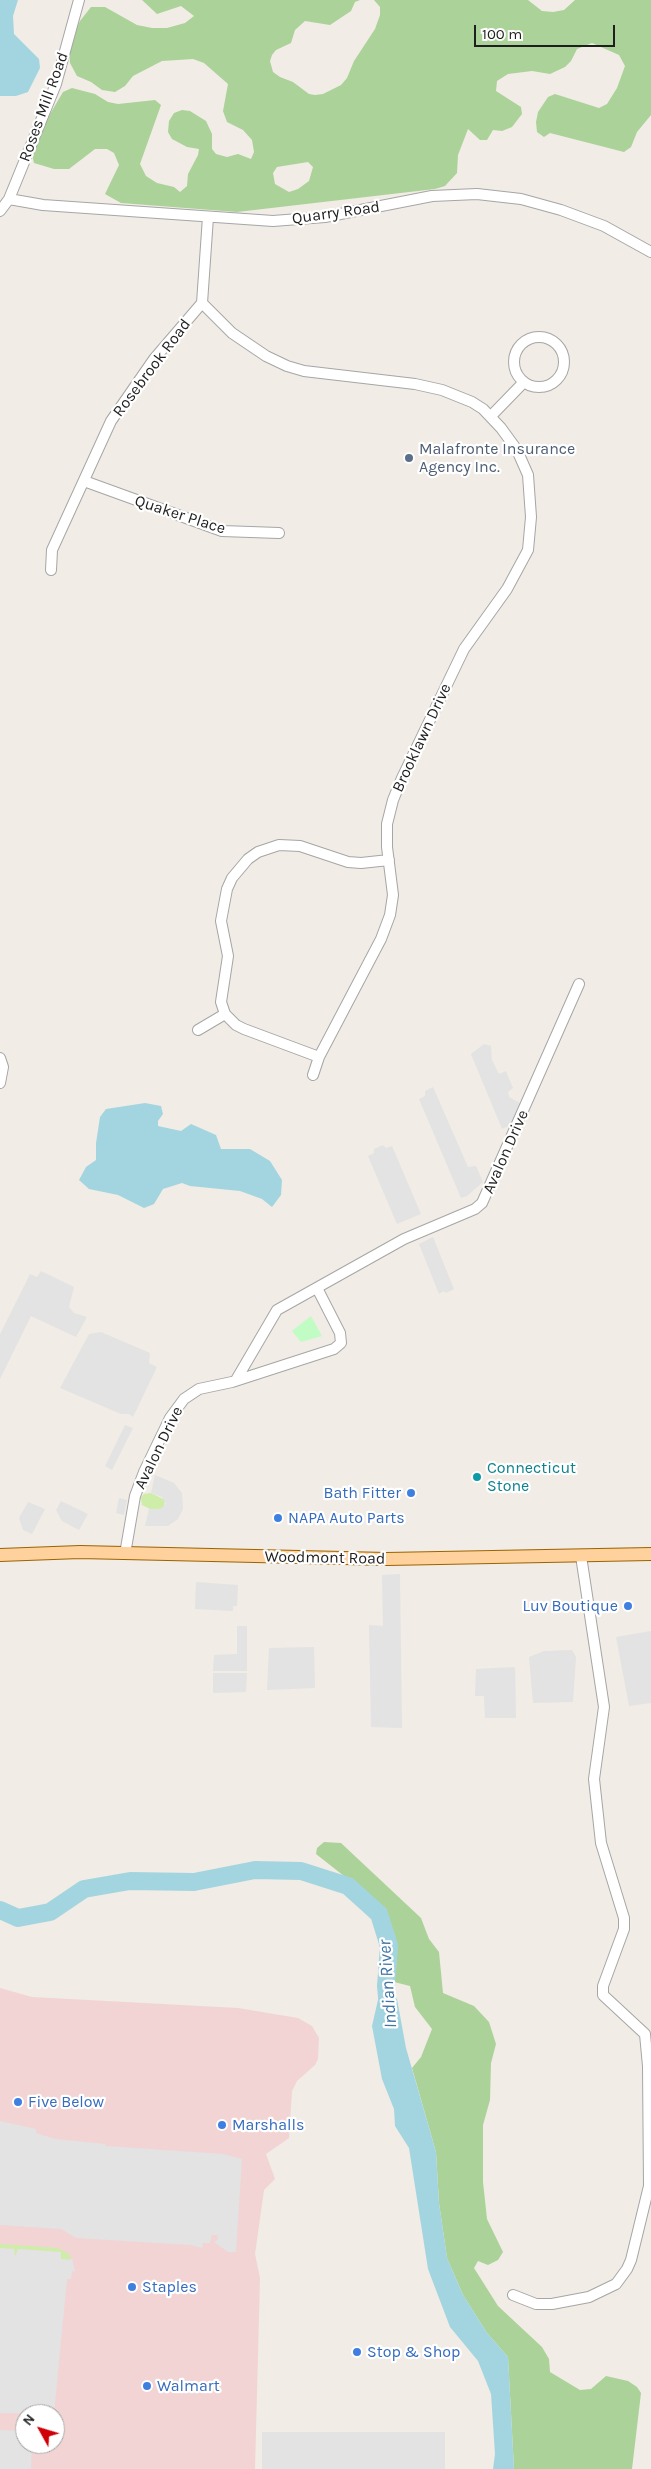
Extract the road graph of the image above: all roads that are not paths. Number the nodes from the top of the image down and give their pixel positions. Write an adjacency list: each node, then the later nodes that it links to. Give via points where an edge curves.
1 (68, 0): 2 (street)
2 (78, 4): 3 (street, Roses Mill Road, via 56,84)
3 (9, 199): 4 (street, Roses Mill Road); 5 (street, Quarry Road, via 43,205)
4 (0, 211)
5 (208, 217): 6 (street, Quarry Road, via 274,221 325,217 432,196 477,194 521,199 561,210 612,230); 7 (street, Rosebrook Road)
6 (651, 252)
7 (202, 302): 9 (street, Brooklawn Drive, via 232,332 266,356 287,366 442,390 472,402); 10 (street, Rosebrook Road, via 154,359 111,421)
8 (524, 382): 8 (street, via 543,387 559,376 563,357 552,342 534,338 518,348 514,366); 9 (street)
9 (491, 416): 13 (street, Brooklawn Drive, via 516,450 528,476 531,517 528,550 507,589 464,649 402,778 388,824)
10 (84, 481): 11 (street, Quaker Place, via 222,531); 12 (street, Rosebrook Road, via 52,550)
11 (279, 533)
12 (51, 570)
13 (389, 860): 15 (street, via 348,862 289,844 269,847 248,859 232,878 221,910 228,956 221,1002); 17 (street, Brooklawn Drive, via 393,895 387,925)
14 (579, 984): 21 (street, Avalon Drive, via 482,1203 475,1209 404,1239)
15 (225, 1014): 16 (street); 17 (street, via 244,1029)
16 (198, 1030)
17 (319, 1057): 19 (street, Brooklawn Drive)
18 (0, 1058): 20 (street, via 3,1067)
19 (313, 1075)
20 (0, 1083)
21 (317, 1288): 22 (street, Avalon Drive, via 277,1310); 22 (street, Avalon Drive, via 342,1338 338,1347)
22 (236, 1380): 23 (street, Avalon Drive, via 199,1389 173,1412 144,1472)
23 (125, 1554): 25 (main road, Woodmont Road); 26 (main road, Woodmont Road, via 386,1559)
24 (651, 1554): 26 (main road, Woodmont Road)
25 (0, 1556)
26 (581, 1556): 27 (street, via 604,1707 594,1779 601,1843 624,1918 624,1929 603,1986 603,1995 645,2034 650,2176 631,2260 616,2284 589,2297 552,2304 536,2304)
27 (514, 2295)

